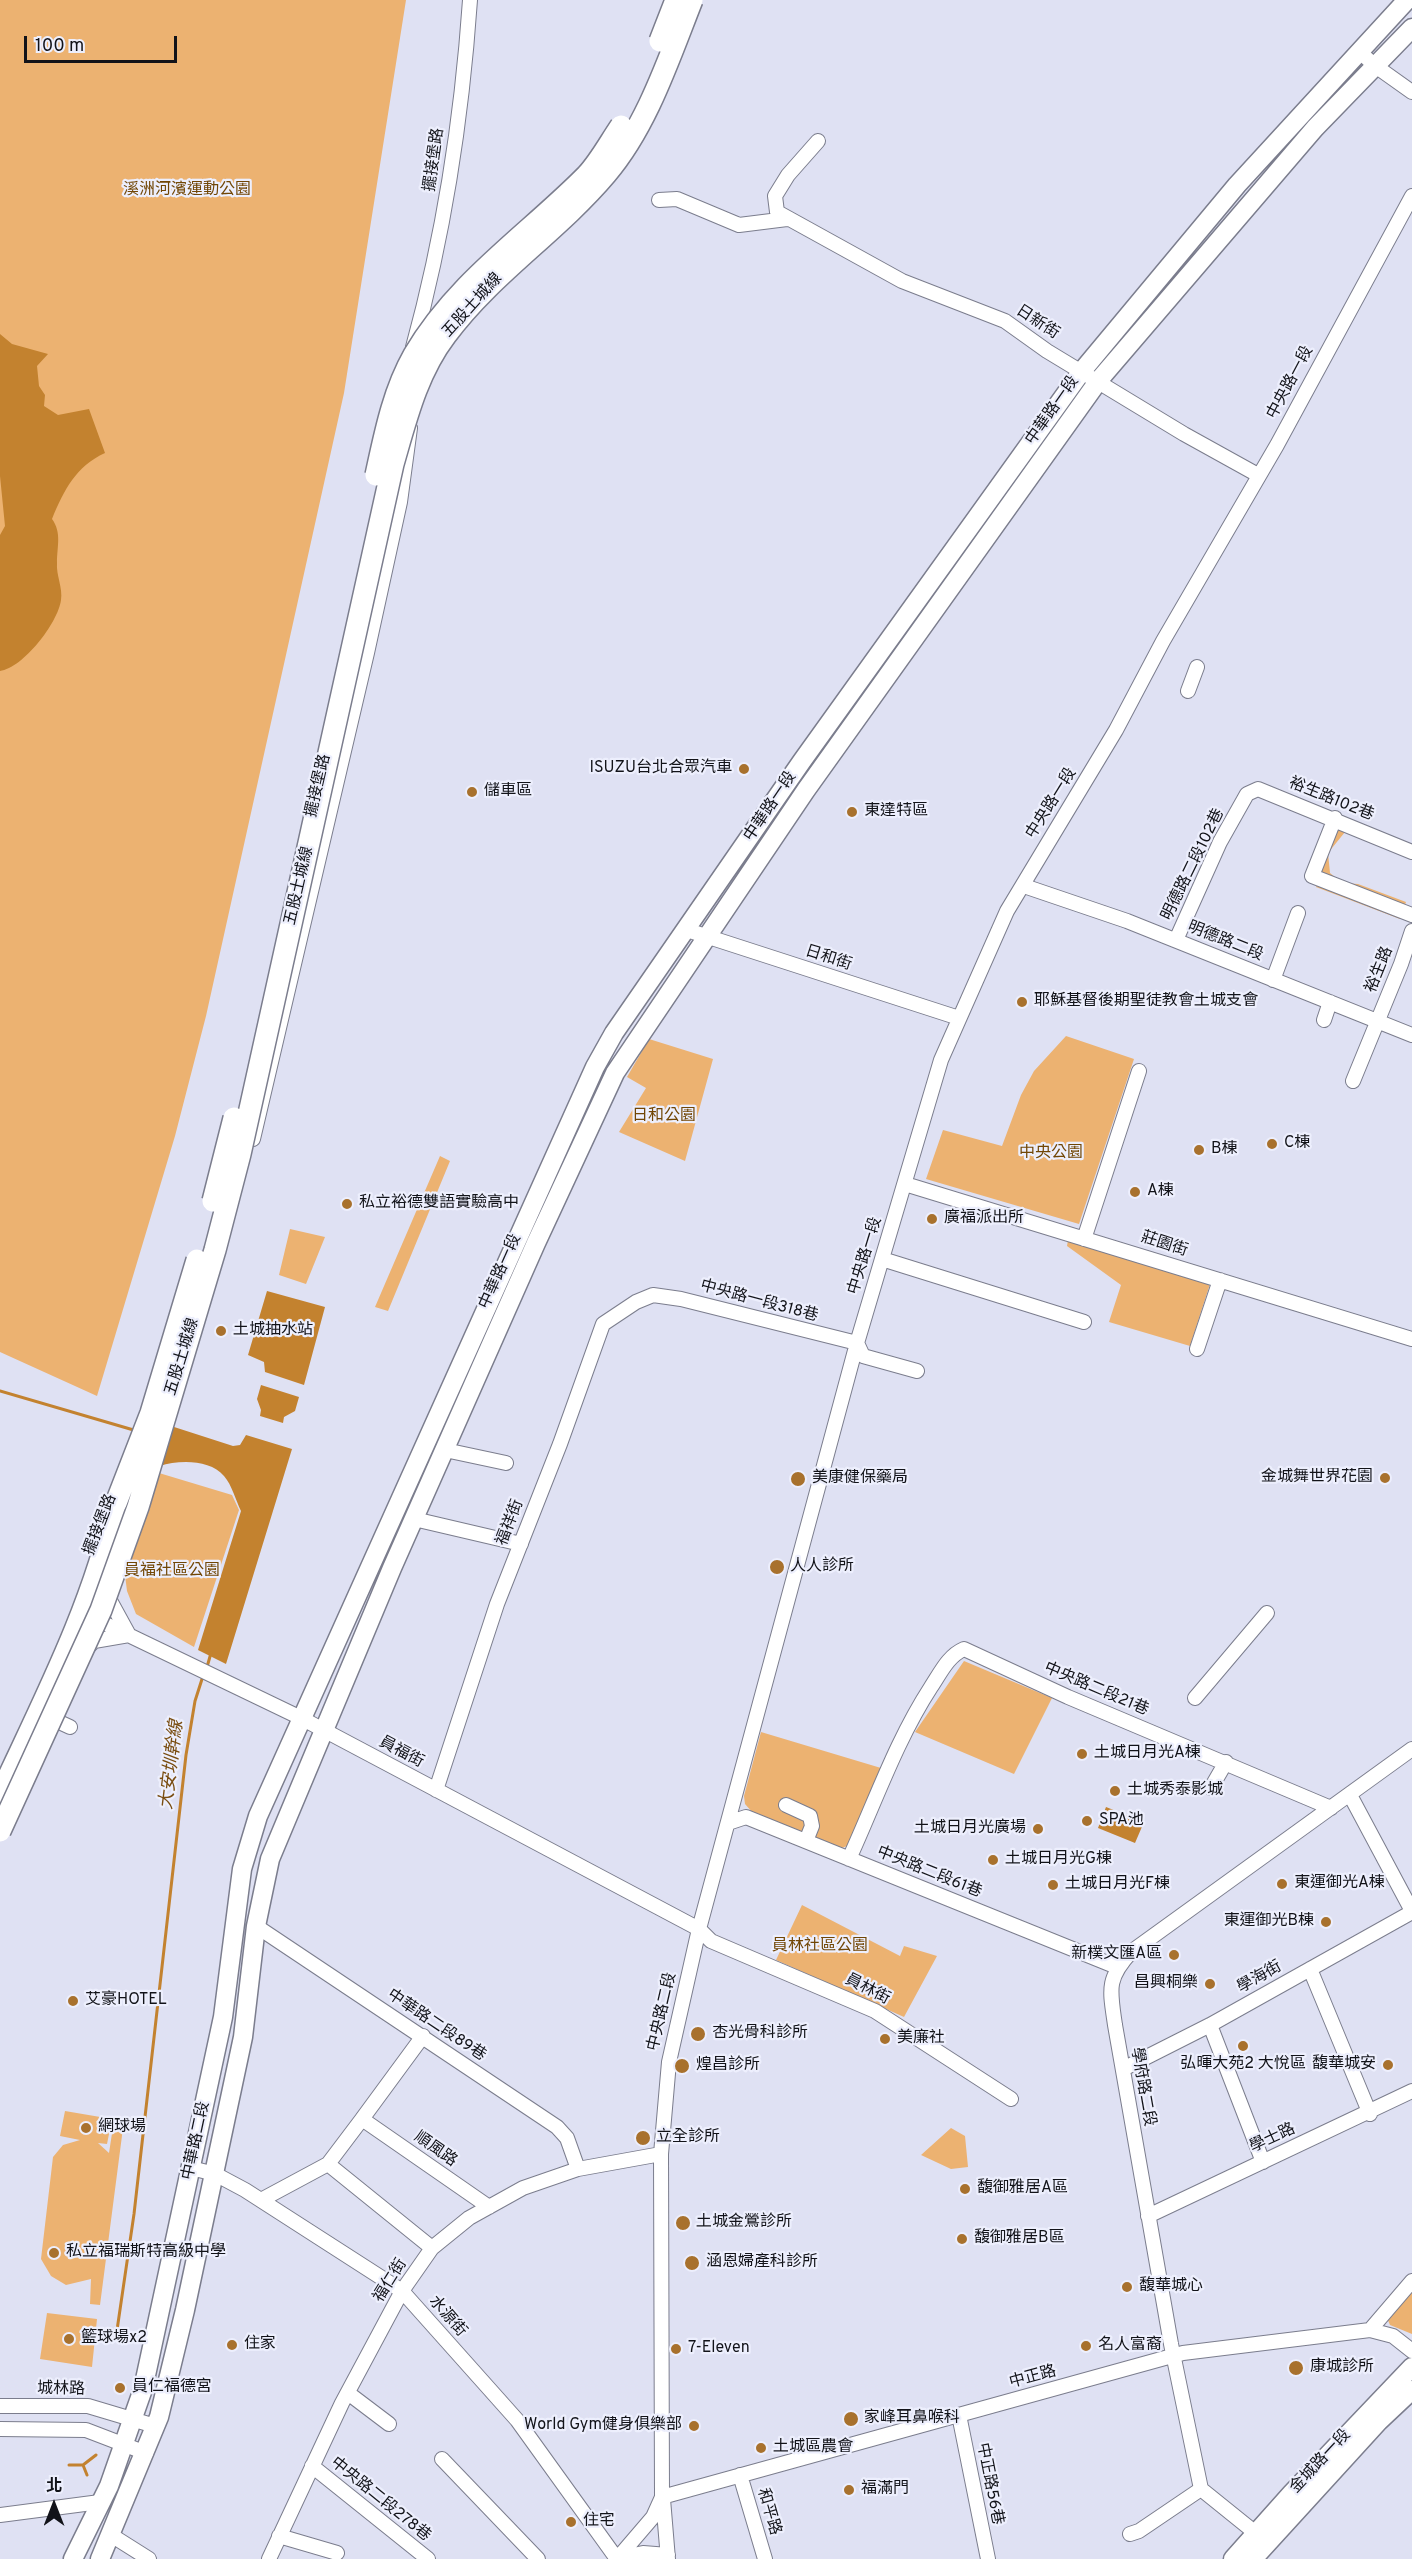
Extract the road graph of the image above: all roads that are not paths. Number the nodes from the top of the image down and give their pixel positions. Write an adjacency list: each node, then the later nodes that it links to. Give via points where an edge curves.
1 (470, 0): 13 (street, 擺接堡路, via 444,211)
2 (676, 0): 53 (highway, 五股土城線, bridge, via 637,104 589,173 470,283 420,346 398,389 387,422 240,1093 203,1240 152,1413)
3 (692, 0): 54 (highway, 五股土城線, bridge, via 662,76 635,130 607,173 485,289 445,336 414,390 393,464 240,1154)
4 (1407, 0): 6 (main road, 中華路一段)
5 (1412, 28): 7 (main road, 中華路一段)
6 (1359, 51): 7 (street); 14 (main road, 中華路一段, via 1172,260)
7 (1374, 65): 8 (street); 15 (main road, 中華路一段, via 1315,128)
8 (1412, 92)
9 (818, 141): 12 (street, via 774,196 777,212)
10 (1412, 196): 16 (street, 中央路一段)
11 (659, 200): 12 (street, via 677,200 739,225)
12 (787, 219): 14 (street, 日新街, via 902,281 1005,321)
13 (420, 322): 23 (street, 擺接堡路); 24 (street, 擺接堡路, via 400,502)
14 (1082, 371): 15 (street, 日新街); 27 (main road, 中華路一段, via 801,761)
15 (1099, 380): 16 (street, 日新街); 29 (main road, 中華路一段, via 806,790)
16 (1258, 475): 22 (street, 中央路一段)
17 (1197, 667): 18 (street)
18 (1188, 691)
19 (1242, 803): 20 (street, 裕生路102巷, via 1247,794 1258,789); 30 (street, 明德路二段102巷)
20 (1335, 818): 21 (street, 裕生路102巷); 26 (street, via 1312,876)
21 (1412, 852)
22 (1024, 886): 30 (street, 明德路二段); 33 (street, 中央路一段, via 1007,911)
23 (293, 891): 24 (street); 41 (street, 擺接堡路)
24 (311, 895): 41 (street, 擺接堡路, via 255,1132)
25 (1298, 913): 31 (street)
26 (1412, 915)
27 (687, 930): 29 (street, 日和街); 64 (main road, 中華路一段, via 614,1033 595,1067)
28 (1412, 931): 35 (street, 裕生路)
29 (706, 937): 33 (street, 日和街); 50 (main road, 中華路一段, via 615,1073)
30 (1176, 940): 31 (street, 明德路二段)
31 (1273, 980): 32 (street, 明德路二段)
32 (1330, 1002): 34 (street); 35 (street, 明德路二段)
33 (958, 1018): 39 (street, 中央路一段, via 941,1060)
34 (1324, 1020)
35 (1378, 1020): 36 (street, 明德路二段); 38 (street, 裕生路)
36 (1412, 1035)
37 (1139, 1071): 40 (street)
38 (1353, 1081)
39 (904, 1184): 40 (street, 莊園街); 42 (street, 中央路一段)
40 (1084, 1239): 43 (street, 莊園街)
41 (209, 1249): 57 (street, 擺接堡路, via 155,1426)
42 (882, 1259): 45 (street); 47 (street, 中央路一段)
43 (1220, 1280): 46 (street, 莊園街); 48 (street)
44 (653, 1295): 47 (street, 中央路一段318巷); 56 (street, 福祥街, via 603,1324)
45 (1084, 1322)
46 (1412, 1339)
47 (857, 1343): 49 (street, via 863,1356); 52 (street, 中央路一段)
48 (1197, 1349)
49 (917, 1371)
50 (445, 1450): 51 (street); 55 (main road, 中華路一段)
51 (506, 1463)
52 (822, 1474): 77 (street, 中央路二段)
53 (116, 1503): 59 (highway, via 107,1545); 69 (highway, 五股土城線)
54 (138, 1507): 59 (highway, bridge); 78 (highway, 五股土城線, bridge, via 101,1610)
55 (414, 1519): 56 (street); 66 (main road, 中華路一段)
56 (521, 1544): 71 (street, 福祥街, via 497,1604)
57 (101, 1572): 59 (street, 擺接堡路); 60 (street, via 113,1610)
58 (1267, 1612): 62 (street)
59 (82, 1617): 60 (street, 員福街); 61 (street, 擺接堡路); 72 (highway)
60 (129, 1635): 61 (street, via 94,1641); 64 (street, 員福街)
61 (63, 1668): 63 (street, 擺接堡路)
62 (1195, 1698)
63 (42, 1714): 65 (street); 74 (street, 擺接堡路)
64 (301, 1718): 66 (street, 員福街); 96 (main road, 中華路二段, via 258,1816 242,1869 223,2017)
65 (70, 1727)
66 (322, 1730): 71 (street, 員福街); 82 (main road, 中華路二段, via 270,1859)
67 (1412, 1749): 73 (street)
68 (1226, 1762): 70 (street); 76 (street, 中央路二段21巷); 80 (street, 中央路二段21巷, via 964,1649 955,1653 905,1730)
69 (0, 1767)
70 (1211, 1788)
71 (436, 1790): 83 (street, 員福街)
72 (0, 1795)
73 (1350, 1795): 76 (street); 81 (street)
74 (0, 1803)
75 (786, 1805): 79 (street, via 810,1816 812,1826)
76 (1331, 1808): 84 (street)
77 (728, 1823): 79 (street, 中央路二段61巷, via 746,1817); 83 (street, 中央路二段)
78 (0, 1831)
79 (806, 1841): 80 (street, 中央路二段61巷)
80 (849, 1859): 84 (street, 中央路二段61巷)
81 (1412, 1911): 85 (street, 學海街)
82 (256, 1926): 87 (street, 中華路二段89巷); 98 (main road, 中華路二段, via 243,2037)
83 (699, 1929): 90 (street, 員林街, via 711,1941 875,2011); 93 (street, 中央路二段, via 669,2062)
84 (1117, 1966): 88 (street, 學府路二段, via 1111,1996)
85 (1310, 1969): 86 (street, 學海街); 91 (street)
86 (1210, 2025): 88 (street, 學海街); 94 (street)
87 (423, 2036): 92 (street); 97 (street, 中華路二段89巷, via 557,2127 567,2138)
88 (1123, 2070): 101 (street, 學府路二段)
89 (1412, 2091): 91 (street, 學士路)
90 (1011, 2099)
91 (1370, 2114): 94 (street, 學士路)
92 (362, 2119): 95 (street); 100 (street, 順風路)
93 (661, 2154): 97 (street, 福仁街); 123 (street, 中央路二段)
94 (1263, 2162): 101 (street, 學士路)
95 (328, 2164): 99 (street); 102 (street)
96 (191, 2168): 98 (street, 水源街); 113 (main road, 中華路二段, via 143,2389)
97 (578, 2169): 100 (street, 福仁街, via 523,2188)
98 (215, 2174): 99 (street, 水源街); 115 (main road, 中華路二段)
99 (261, 2200): 104 (street, 水源街)
100 (489, 2207): 102 (street, 福仁街)
101 (1148, 2216): 107 (street, 學府路二段)
102 (432, 2248): 104 (street, 福仁街)
103 (1412, 2281): 105 (street)
104 (402, 2291): 110 (street, 福仁街); 138 (street, 水源街, via 517,2420)
105 (1370, 2330): 106 (street, 中正路, via 1393,2336); 107 (street, 中正路)
106 (1412, 2351)
107 (1173, 2356): 112 (street, 中正路); 122 (street, 學府路二段)
108 (1412, 2367): 129 (main road, 金城路一段)
109 (1412, 2390): 129 (main road, 金城路一段)
110 (348, 2393): 114 (street); 120 (street, 福仁街)
111 (0, 2406): 113 (street, 城林路, via 88,2406)
112 (959, 2415): 121 (street, 中正路); 140 (street, 中正路56巷)
113 (133, 2418): 115 (street, 城林路); 117 (main road, 中華路二段)
114 (389, 2424)
115 (155, 2426): 118 (main road, 中華路二段)
116 (0, 2429): 117 (street, via 86,2430)
117 (124, 2444): 118 (street); 124 (main road, 中華路二段)
118 (146, 2453): 127 (main road, 中華路二段)
119 (442, 2459): 137 (street)
120 (312, 2466): 128 (street, 福仁街); 136 (street, 中央路二段278巷)
121 (740, 2475): 123 (street, 中正路); 139 (street, 和平路)
122 (1201, 2489): 126 (street); 129 (street)
123 (662, 2497): 131 (street); 138 (street, 中央路二段, via 653,2517)
124 (100, 2502): 125 (street); 132 (main road, 中華路二段)
125 (0, 2515)
126 (1130, 2534)
127 (111, 2535): 133 (main road, 中華路二段); 134 (street)
128 (279, 2536): 130 (street); 135 (street, 福仁街)
129 (1262, 2538): 141 (main road, 金城路一段); 142 (main road, 金城路一段)
130 (337, 2553)
131 (668, 2557): 138 (street, via 643,2553)
132 (73, 2559)
133 (100, 2559)
134 (149, 2559)
135 (269, 2559)
136 (428, 2559)
137 (538, 2559)
138 (617, 2559)
139 (765, 2559)
140 (988, 2559)
141 (1233, 2559)
142 (1253, 2559)

